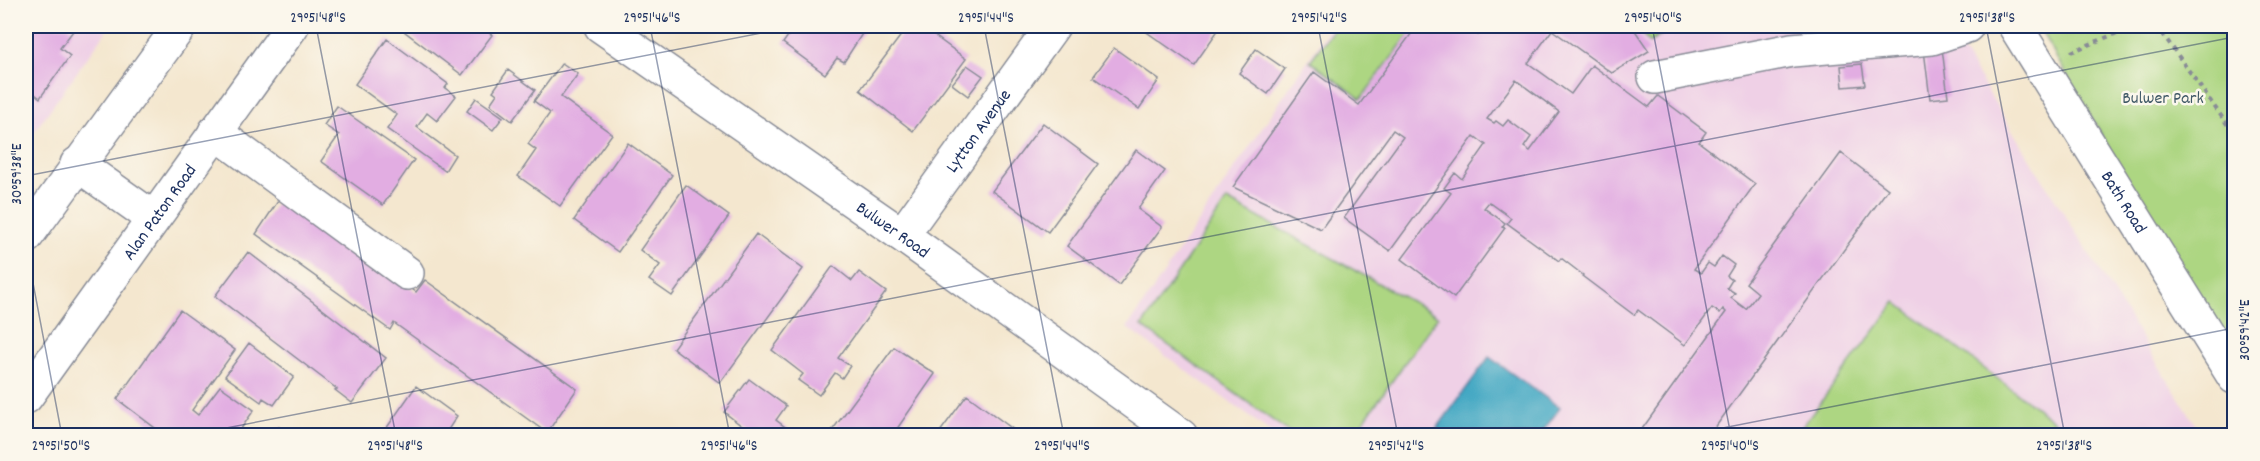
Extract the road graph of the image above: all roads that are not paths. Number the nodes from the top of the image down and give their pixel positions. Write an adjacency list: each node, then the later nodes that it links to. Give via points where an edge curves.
1 (180, 26): 9 (street)
2 (292, 26): 8 (street, Alan Paton Road)
3 (601, 26): 11 (street, Bulwer Road)
4 (1053, 26): 11 (street, Lytton Avenue)
5 (1967, 26): 7 (street, via 1932,38 1792,50)
6 (2015, 26): 14 (street, Bath Road)
7 (1655, 77)
8 (215, 132): 10 (street, Alan Paton Road); 13 (street)
9 (77, 164): 10 (street); 12 (street)
10 (153, 218): 15 (street, Alan Paton Road)
11 (902, 235): 16 (street, Bulwer Road)
12 (26, 237)
13 (407, 273)
14 (2235, 377)
15 (26, 397)
16 (1181, 435)

